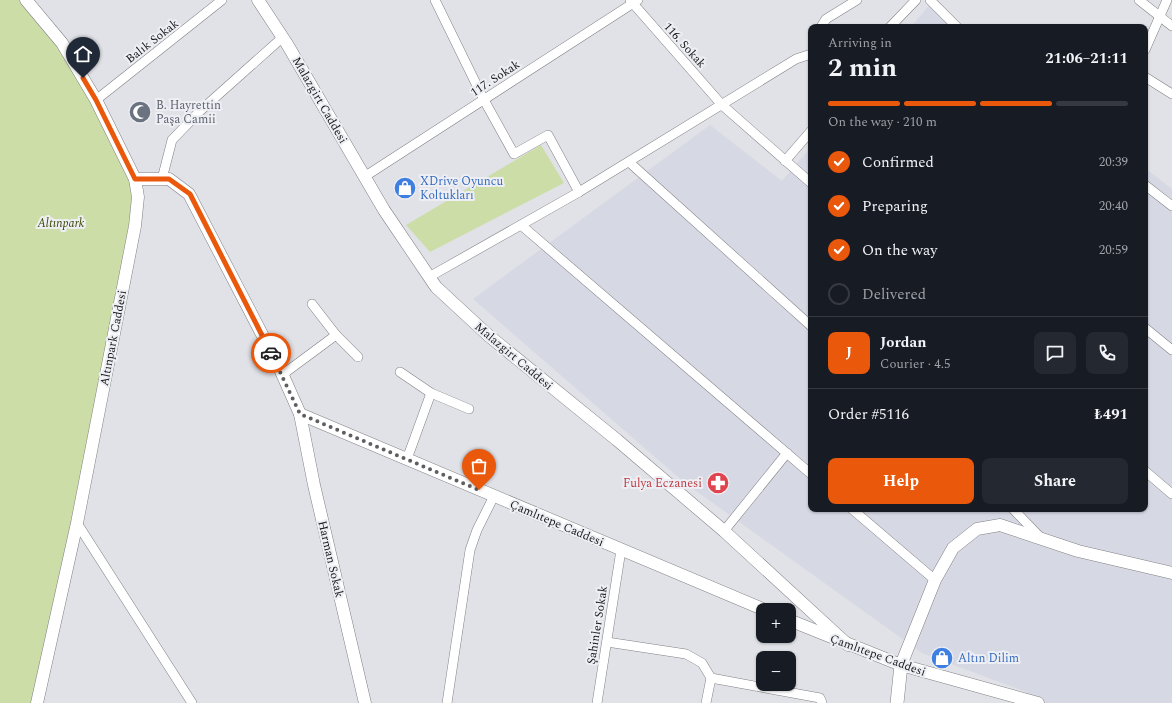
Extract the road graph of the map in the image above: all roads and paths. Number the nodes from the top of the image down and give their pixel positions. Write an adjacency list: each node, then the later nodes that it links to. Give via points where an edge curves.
1 (26, 0): 21 (street, Altınpark Caddesi, via 62,43)
2 (222, 0): 21 (street, Balık Sokak)
3 (258, 0): 16 (street, Malazgirt Caddesi)
4 (435, 0): 22 (street)
5 (857, 0): 12 (street, via 826,19)
6 (916, 0): 13 (street)
7 (930, 0): 14 (street)
8 (1139, 0): 11 (street)
9 (1167, 0): 11 (street)
10 (634, 1): 22 (street, 117. Sokak); 23 (street, 116. Sokak)
11 (1160, 17): 15 (street); 17 (street)
12 (824, 24)
13 (893, 24)
14 (954, 24)
15 (1172, 26)
16 (283, 37): 27 (street, Malazgirt Caddesi); 29 (street, via 200,111 172,140)
17 (1148, 43)
18 (808, 53): 23 (street)
19 (1148, 79): 20 (street)
20 (1172, 94)
21 (96, 100): 28 (street, Altınpark Caddesi)
22 (484, 100): 27 (street, 117. Sokak); 32 (street, via 514,154 548,135)
23 (722, 105): 25 (street, 116. Sokak); 26 (street)
24 (808, 134): 25 (street)
25 (785, 161): 30 (street, 116. Sokak)
26 (629, 162): 32 (street); 37 (street)
27 (364, 176): 35 (street, Malazgirt Caddesi)
28 (135, 179): 29 (street); 55 (street, Altınpark Caddesi, via 138,197 135,226)
29 (162, 179): 43 (street, via 169,179 190,194)
30 (808, 180)
31 (1148, 190): 33 (street)
32 (579, 192): 34 (street)
33 (1172, 206)
34 (521, 225): 35 (street); 47 (street)
35 (429, 277): 56 (street, Malazgirt Caddesi, via 436,287 489,336)
36 (312, 304): 39 (street)
37 (808, 323)
38 (1148, 330): 40 (street)
39 (336, 335): 41 (street); 43 (street)
40 (1172, 350)
41 (358, 357)
42 (400, 372): 44 (street)
43 (282, 375): 46 (street)
44 (432, 393): 45 (street); 48 (street)
45 (469, 409)
46 (300, 414): 48 (street, Çamlıtepe Caddesi); 70 (street, Harman Sokak, via 314,485)
47 (787, 453): 49 (street); 56 (street)
48 (407, 459): 52 (street, Çamlıtepe Caddesi)
49 (808, 471)
50 (1148, 474): 51 (street)
51 (1172, 494)
52 (494, 496): 58 (street, Çamlıtepe Caddesi); 71 (street, via 470,550)
53 (856, 512): 60 (street)
54 (1017, 512): 57 (street)
55 (77, 523): 68 (street, Altınpark Caddesi); 69 (street)
56 (724, 531): 64 (street, Malazgirt Caddesi)
57 (1041, 538): 59 (street, via 1078,551); 60 (street, via 1000,524 977,529 953,548)
58 (621, 550): 61 (street, Çamlıtepe Caddesi); 63 (street, Şahinler Sokak)
59 (1172, 573)
60 (935, 580): 65 (street)
61 (756, 606)
62 (796, 623): 64 (street, Çamlıtepe Caddesi)
63 (607, 642): 66 (street, via 686,654 702,663); 72 (street, Şahinler Sokak)
64 (848, 645): 65 (street, Çamlıtepe Caddesi)
65 (901, 665): 67 (street, Çamlıtepe Caddesi); 75 (main road)
66 (711, 678): 73 (street); 74 (street, via 820,698)
67 (1012, 700): 76 (street, Çamlıtepe Caddesi)
68 (38, 703)
69 (192, 703)
70 (366, 703)
71 (447, 703)
72 (597, 703)
73 (706, 703)
74 (822, 703)
75 (897, 703)
76 (1038, 703)

